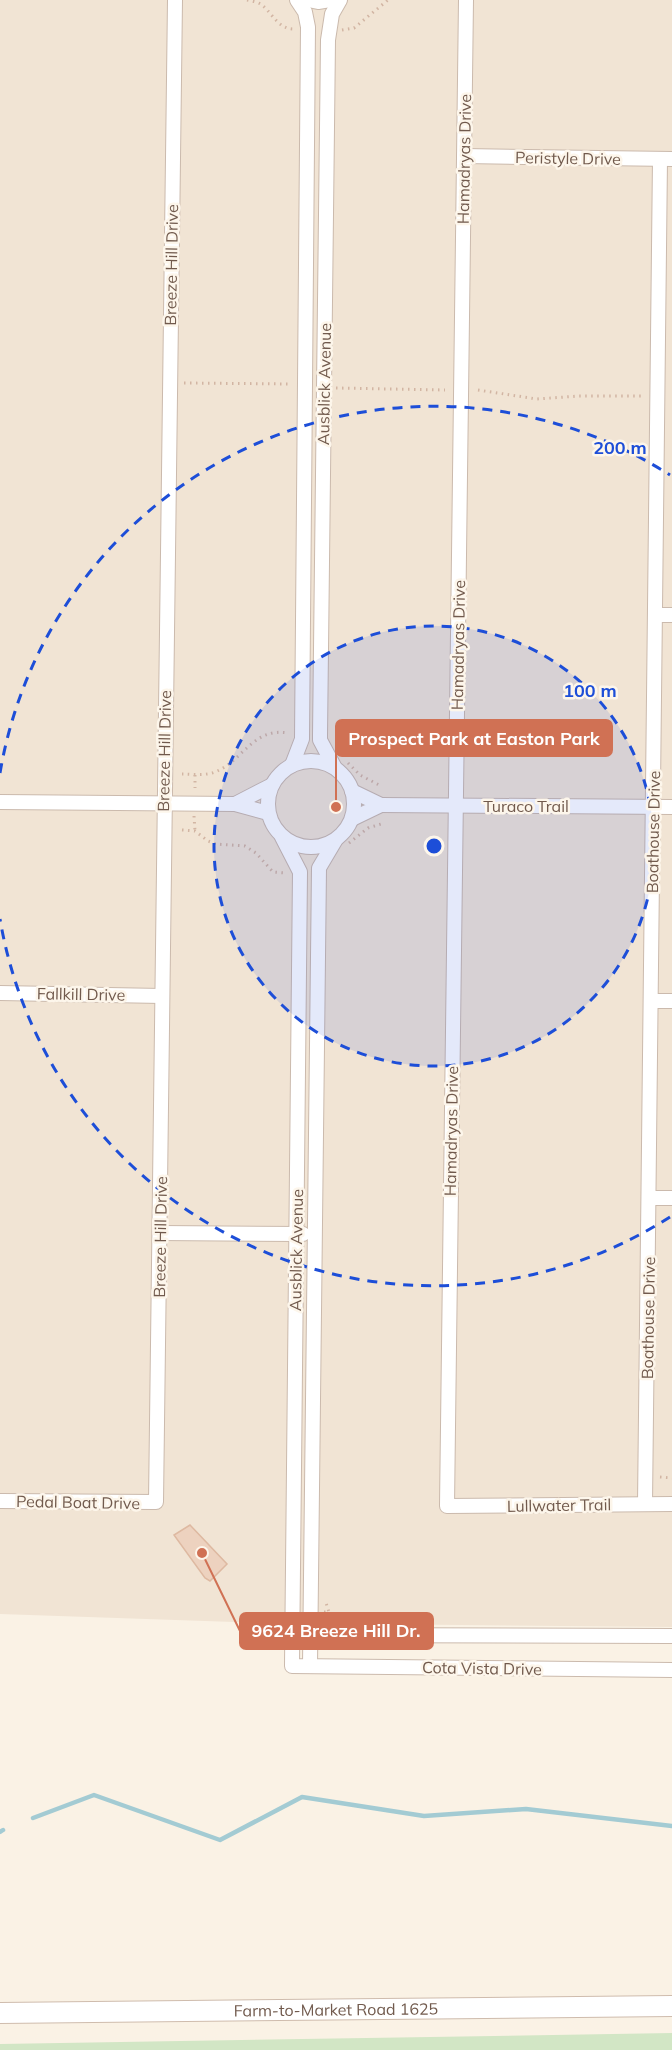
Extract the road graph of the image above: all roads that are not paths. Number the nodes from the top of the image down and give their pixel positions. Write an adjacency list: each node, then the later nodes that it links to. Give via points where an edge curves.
1 (175, 0): 16 (street, Breeze Hill Drive)
2 (297, 0): 11 (street, Ausblick Avenue, via 308,27 303,736)
3 (308, 0): 4 (street)
4 (330, 0)
5 (340, 0): 12 (street, Ausblick Avenue, via 332,14 328,40 320,736)
6 (466, 0): 7 (street, Hamadryas Drive)
7 (464, 156): 8 (street, Peristyle Drive); 19 (street, Hamadryas Drive)
8 (666, 159): 9 (street, Boathouse Drive)
9 (655, 615): 10 (street); 20 (street, Boathouse Drive)
10 (672, 615)
11 (292, 765): 12 (street, via 321,762); 13 (street)
12 (334, 768): 14 (street)
13 (272, 785): 17 (street); 22 (street)
14 (352, 791): 18 (street, Turaco Trail); 23 (street)
15 (0, 802): 16 (street)
16 (164, 803): 17 (street); 27 (street, Breeze Hill Drive)
17 (235, 804): 22 (street)
18 (381, 805): 19 (street, Turaco Trail); 23 (street, Turaco Trail)
19 (456, 806): 20 (street, Turaco Trail); 39 (street, Hamadryas Drive)
20 (653, 807): 21 (street, Turaco Trail); 28 (street, Boathouse Drive)
21 (672, 807)
22 (268, 813): 24 (street)
23 (352, 819): 25 (street)
24 (282, 837): 25 (street, via 308,848); 33 (street, Ausblick Avenue, via 300,872)
25 (334, 841): 34 (street, Ausblick Avenue, via 319,868)
26 (0, 993): 27 (street, Fallkill Drive)
27 (162, 996): 32 (street, Breeze Hill Drive)
28 (651, 1001): 29 (street); 30 (street, Boathouse Drive)
29 (672, 1001)
30 (650, 1198): 31 (street); 37 (street, Boathouse Drive)
31 (672, 1198)
32 (160, 1233): 33 (street); 36 (street, Breeze Hill Drive)
33 (296, 1234): 34 (street); 40 (street, Ausblick Avenue)
34 (315, 1235): 41 (street, Ausblick Avenue)
35 (0, 1501): 36 (street, Pedal Boat Drive)
36 (156, 1502)
37 (645, 1504): 38 (street, Lullwater Trail); 39 (street, Lullwater Trail)
38 (672, 1504)
39 (447, 1506)
40 (292, 1635): 41 (street, Cota Vista Drive); 43 (street, Ausblick Avenue)
41 (310, 1635): 42 (street, Cota Vista Drive); 44 (street, Ausblick Avenue)
42 (672, 1636)
43 (292, 1666): 44 (street, Cota Vista Drive)
44 (310, 1666): 45 (street, Cota Vista Drive)
45 (672, 1670)
46 (672, 2006): 47 (main road, Farm-to-Market Road 1625)
47 (0, 2013)

